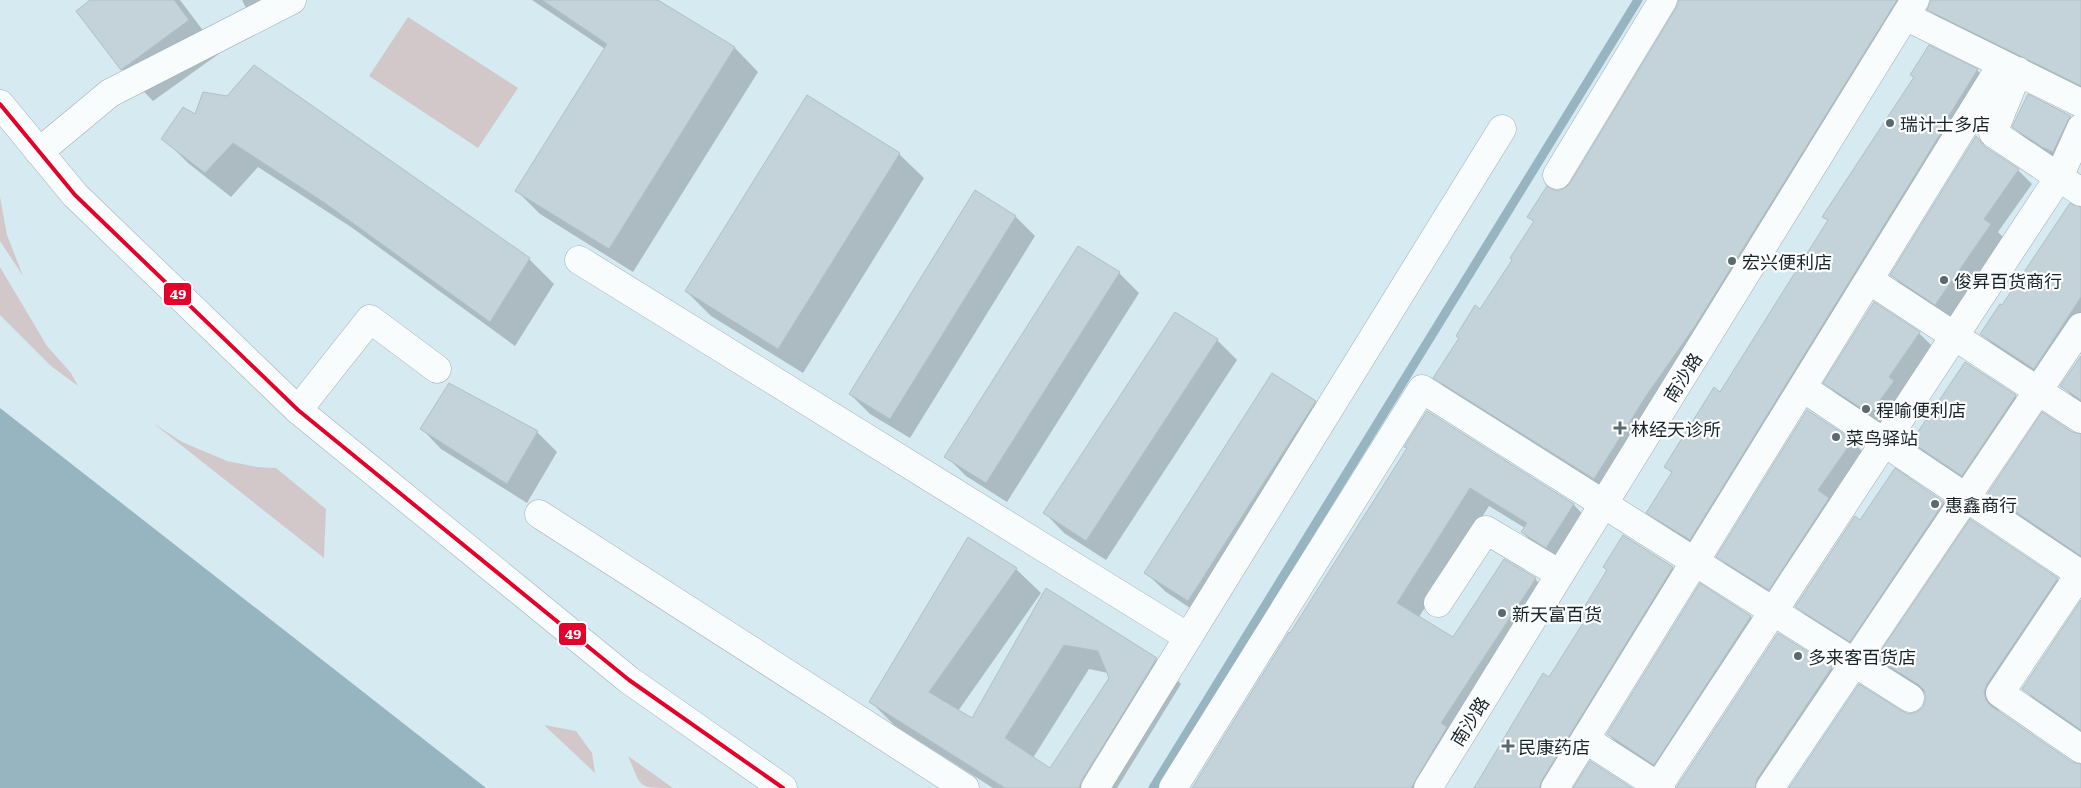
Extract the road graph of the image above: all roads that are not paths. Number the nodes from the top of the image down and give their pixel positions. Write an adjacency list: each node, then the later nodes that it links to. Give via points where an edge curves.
1 (292, 0): 9 (street, via 110,93)
2 (1663, 0): 10 (street)
3 (1910, 8): 4 (street); 23 (street, 南沙路)
4 (2010, 68): 5 (street); 11 (street, via 1993,133); 13 (street)
5 (2081, 102)
6 (0, 104): 9 (street)
7 (2081, 128): 11 (street)
8 (1502, 129): 30 (street)
9 (39, 152): 19 (street, via 75,195)
10 (1557, 175)
11 (2070, 185): 15 (street)
12 (579, 260): 30 (street)
13 (1870, 280): 15 (street); 17 (street)
14 (2081, 327): 18 (street)
15 (1954, 336): 18 (street); 21 (street)
16 (437, 369): 19 (street, via 370,319)
17 (1803, 388): 21 (street); 25 (street)
18 (2038, 391): 20 (street); 22 (street)
19 (298, 410): 35 (street, via 629,680)
20 (2081, 420)
21 (1884, 443): 22 (street); 29 (street)
22 (1966, 497): 26 (street); 31 (street)
23 (1604, 504): 25 (street); 27 (street, 南沙路); 38 (street, via 1422,389)
24 (539, 514): 36 (street)
25 (1695, 561): 29 (street); 33 (street)
26 (2081, 573): 34 (street, via 2000,693)
27 (1560, 574): 28 (street, via 1486,530); 39 (street, 南沙路)
28 (1438, 603)
29 (1773, 612): 31 (street); 41 (street)
30 (1188, 637): 37 (street)
31 (1855, 663): 32 (street); 42 (street)
32 (1910, 698)
33 (1585, 738): 40 (street); 41 (street)
34 (2081, 749)
35 (783, 788)
36 (965, 788)
37 (1095, 788)
38 (1173, 788)
39 (1428, 788)
40 (1555, 788)
41 (1659, 788)
42 (1770, 788)

